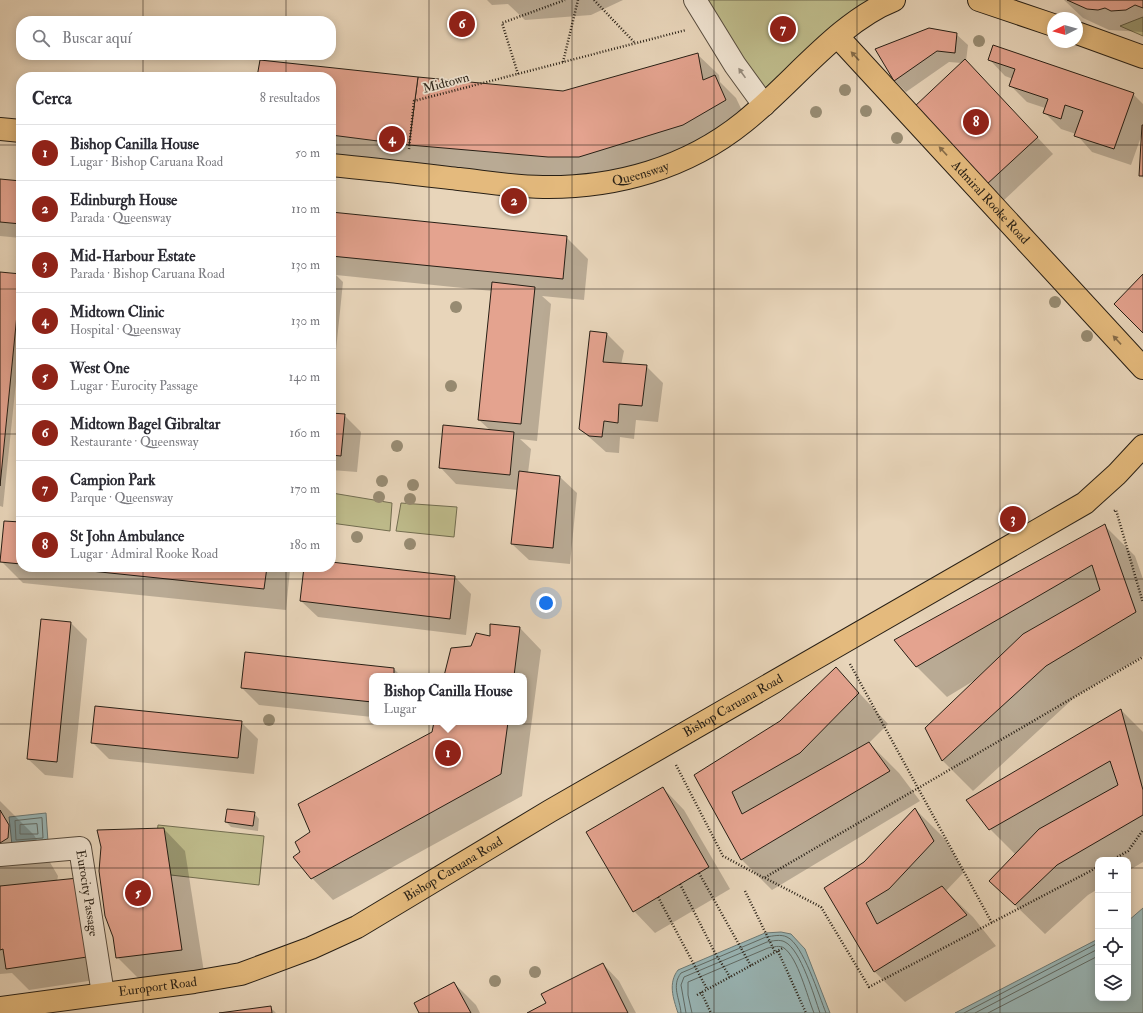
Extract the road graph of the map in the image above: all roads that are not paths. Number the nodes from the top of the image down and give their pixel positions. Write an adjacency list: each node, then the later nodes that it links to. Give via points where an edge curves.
1 (695, 0): 8 (street, one-way to 1)
2 (894, 0): 6 (main road, Queensway, via 862,17)
3 (979, 0): 4 (main road)
4 (1047, 23)
5 (1083, 35): 7 (main road)
6 (838, 37): 8 (main road, Queensway); 12 (main road, Admiral Rooke Road, one-way to 6)
7 (1143, 57)
8 (764, 105): 11 (main road, Queensway, via 720,139 673,165 589,185 542,187)
9 (0, 129): 10 (main road)
10 (16, 131)
11 (336, 166)
12 (1143, 368)
13 (1143, 446): 15 (main road, Bishop Caruana Road, via 1085,503 357,927)
14 (0, 855): 16 (street, Eurocity Passage, via 80,848)
15 (311, 948): 16 (main road, Europort Road, via 241,974)
16 (103, 994): 17 (main road, Europort Road)
17 (0, 1008)

